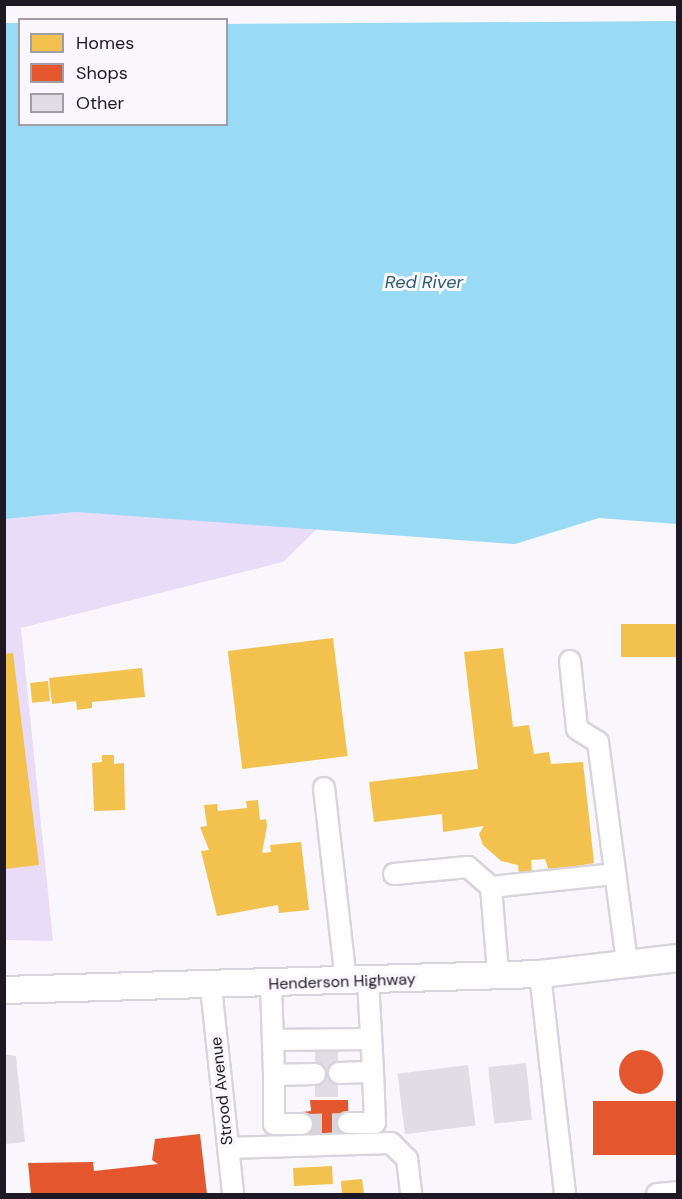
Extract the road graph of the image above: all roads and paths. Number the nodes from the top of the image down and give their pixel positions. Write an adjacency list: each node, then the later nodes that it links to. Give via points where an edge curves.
1 (570, 660): 4 (street, via 577,729 598,742)
2 (324, 788): 10 (street)
3 (394, 874): 5 (street, via 468,867)
4 (615, 874): 5 (street); 7 (street)
5 (490, 887): 8 (street)
6 (678, 958): 7 (main road, Henderson Highway)
7 (627, 963): 9 (main road, Henderson Highway)
8 (498, 973): 9 (main road, Henderson Highway); 10 (main road, Henderson Highway)
9 (540, 974): 26 (street)
10 (357, 981): 11 (main road, Henderson Highway); 15 (street)
11 (271, 984): 12 (main road, Henderson Highway); 14 (street)
12 (211, 987): 13 (main road, Henderson Highway); 22 (street, Strood Avenue)
13 (4, 990)
14 (274, 1040): 15 (street); 19 (street)
15 (371, 1040): 16 (street)
16 (373, 1072): 17 (street); 20 (street, via 375,1123)
17 (339, 1073)
18 (315, 1074): 19 (street)
19 (274, 1075): 21 (street, via 274,1124)
20 (348, 1123)
21 (302, 1124)
22 (228, 1148): 24 (street, Strood Avenue); 25 (street, via 391,1143 407,1159)
23 (678, 1192): 27 (street)
24 (233, 1194)
25 (411, 1194)
26 (565, 1194)
27 (657, 1194)

